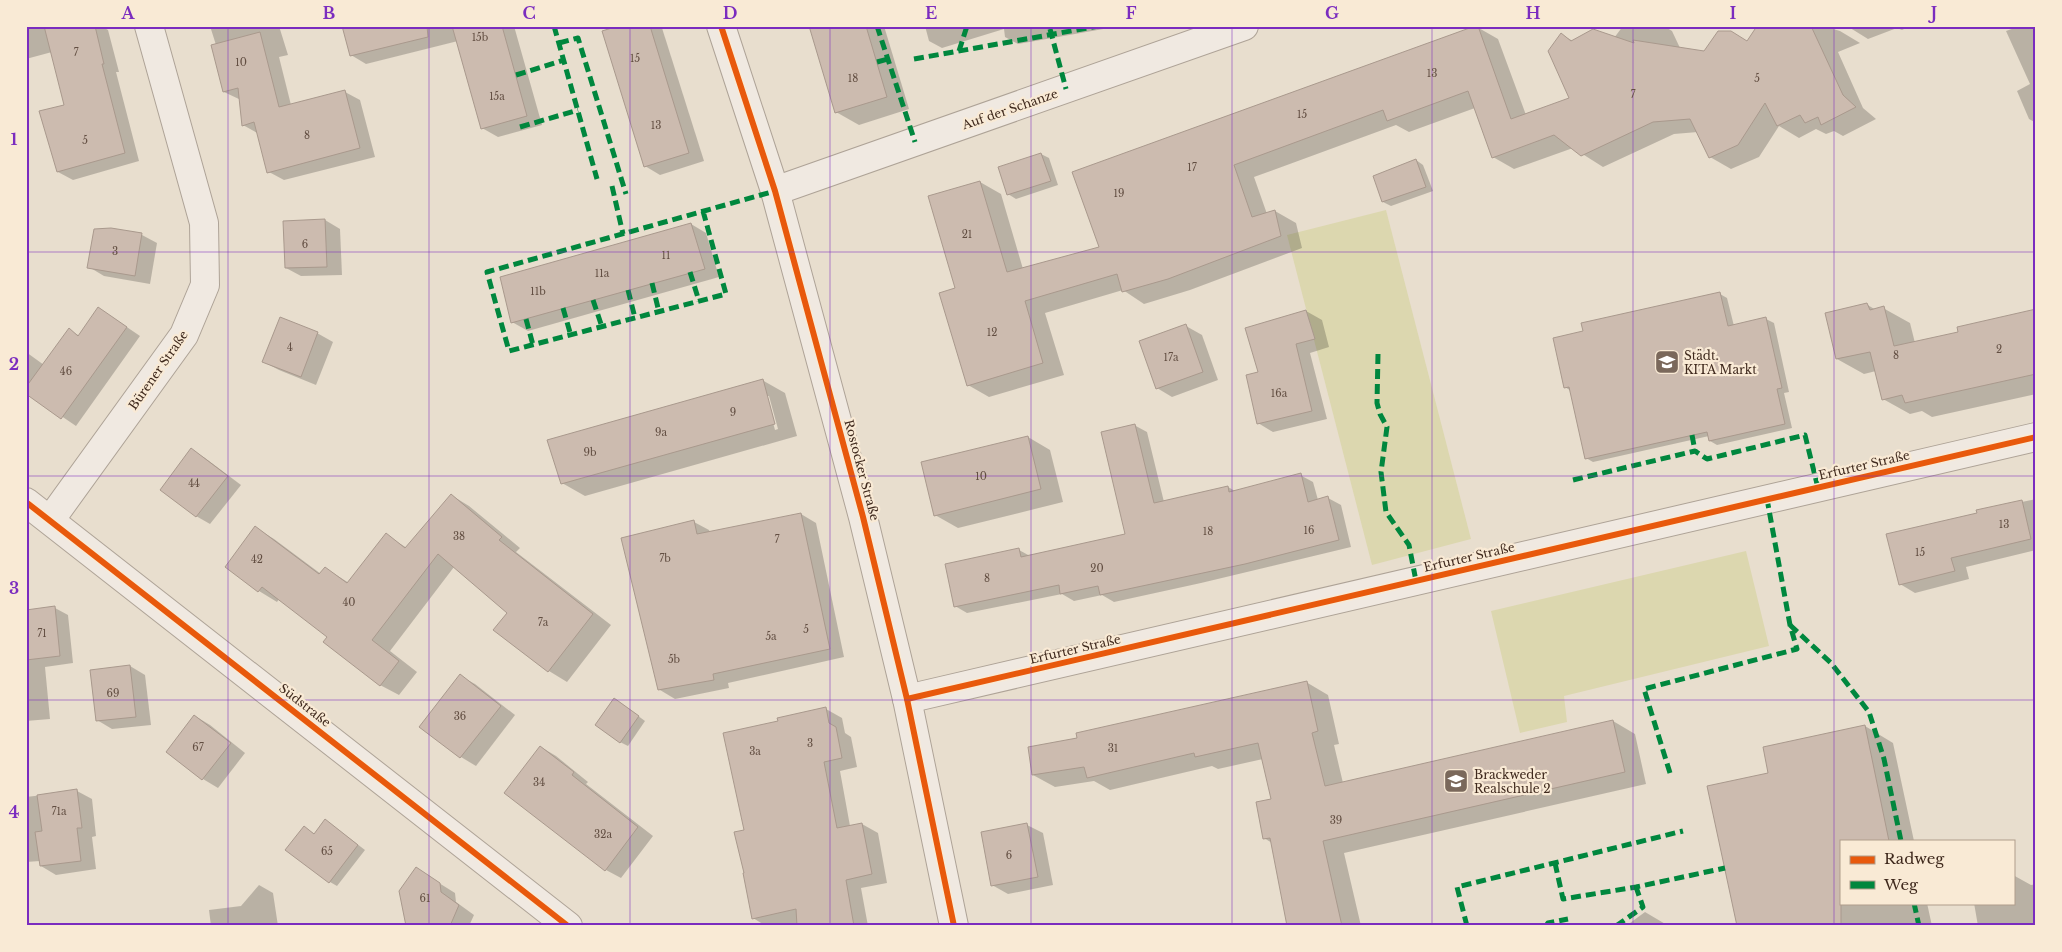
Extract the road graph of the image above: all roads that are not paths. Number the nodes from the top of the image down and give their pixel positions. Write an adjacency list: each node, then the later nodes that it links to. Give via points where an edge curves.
1 (149, 26): 7 (street, Bürener Straße, via 204,223 205,285 184,335)
2 (721, 26): 4 (street, Rostocker Straße)
3 (1244, 26): 4 (street, Auf der Schanze)
4 (775, 191): 8 (street, Rostocker Straße, via 863,517)
5 (2036, 437): 8 (street, Erfurter Straße)
6 (26, 502): 7 (street, Südstraße)
7 (50, 519): 9 (street, Südstraße)
8 (908, 699): 10 (street, Rostocker Straße)
9 (568, 926)
10 (954, 926)

